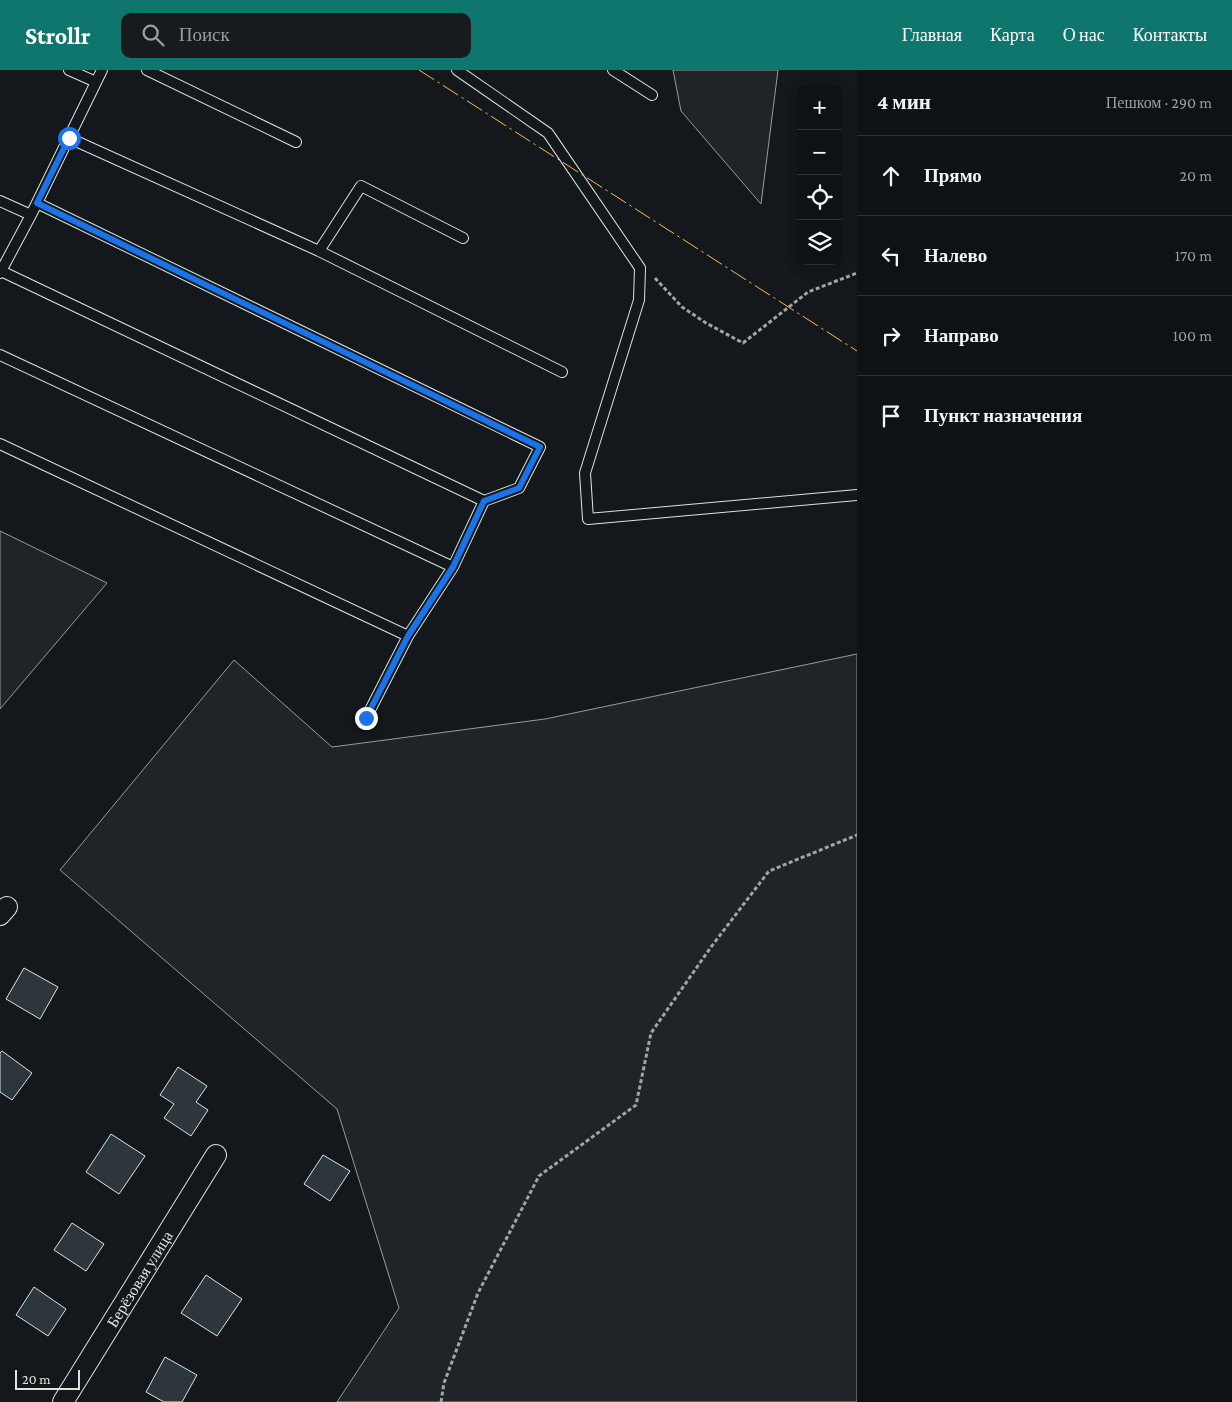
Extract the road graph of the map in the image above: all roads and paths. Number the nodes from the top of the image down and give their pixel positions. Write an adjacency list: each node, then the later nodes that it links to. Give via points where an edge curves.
1 (68, 70): 6 (lane)
2 (102, 70): 6 (lane)
3 (147, 70): 9 (lane)
4 (457, 70): 21 (lane, via 548,133 640,268 639,300 584,473 588,519)
5 (612, 70): 7 (lane)
6 (96, 82): 8 (lane)
7 (652, 96)
8 (69, 138): 11 (lane); 14 (lane)
9 (296, 142)
10 (0, 201): 12 (lane)
11 (37, 203): 12 (lane); 22 (lane, via 540,447 519,488)
12 (31, 215): 15 (lane)
13 (463, 238): 14 (lane, via 361,186)
14 (319, 252): 19 (lane)
15 (0, 272): 22 (lane)
16 (857, 273): 17 (path, via 808,292 743,343)
17 (682, 307)
18 (0, 354): 23 (lane)
19 (562, 372)
20 (0, 444): 24 (lane)
21 (857, 495)
22 (484, 501): 23 (lane)
23 (453, 567): 24 (lane)
24 (408, 636): 25 (lane)
25 (366, 718)
26 (857, 835): 29 (path, via 769,871 651,1033 636,1105 539,1176 478,1293 444,1383)
27 (216, 1155): 28 (street, Берёзовая улица)
28 (63, 1402)
29 (441, 1402)

